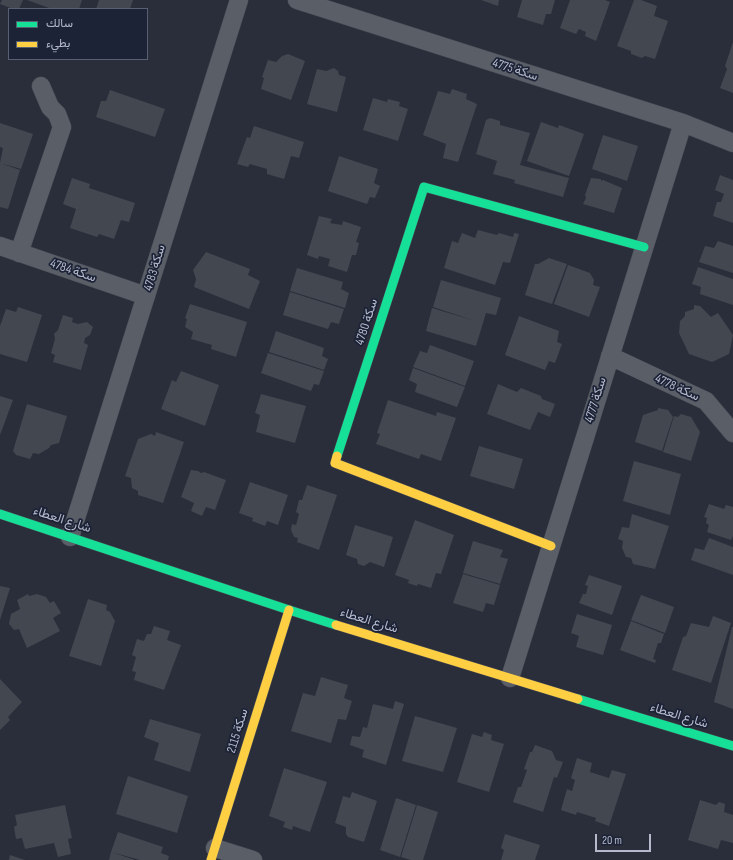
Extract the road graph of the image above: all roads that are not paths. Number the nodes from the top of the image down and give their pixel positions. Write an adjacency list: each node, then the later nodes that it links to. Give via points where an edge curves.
1 (239, 0): 9 (street, سكة 4783)
2 (296, 0): 4 (street, سكة 4775)
3 (41, 86): 8 (street, via 62,127)
4 (683, 123): 5 (street, سكة 4775); 7 (street, سكة 4777)
5 (733, 143)
6 (0, 246): 8 (street, سكة 4784)
7 (644, 247): 10 (street, سكة 4777); 14 (street, سكة 4780, via 424,187 335,464)
8 (19, 253): 9 (street, سكة 4784)
9 (146, 296): 13 (street, سكة 4783)
10 (610, 356): 11 (street, سكة 4778, via 706,401); 14 (street, سكة 4777)
11 (733, 433)
12 (0, 514): 13 (street, شارع العطاء)
13 (70, 537): 15 (street, شارع العطاء)
14 (551, 546): 16 (street, سكة 4777)
15 (289, 610): 16 (street, شارع العطاء); 18 (street, سكة 2115)
16 (510, 678): 17 (street, شارع العطاء)
17 (733, 746)
18 (213, 854): 19 (street)
19 (254, 860)

